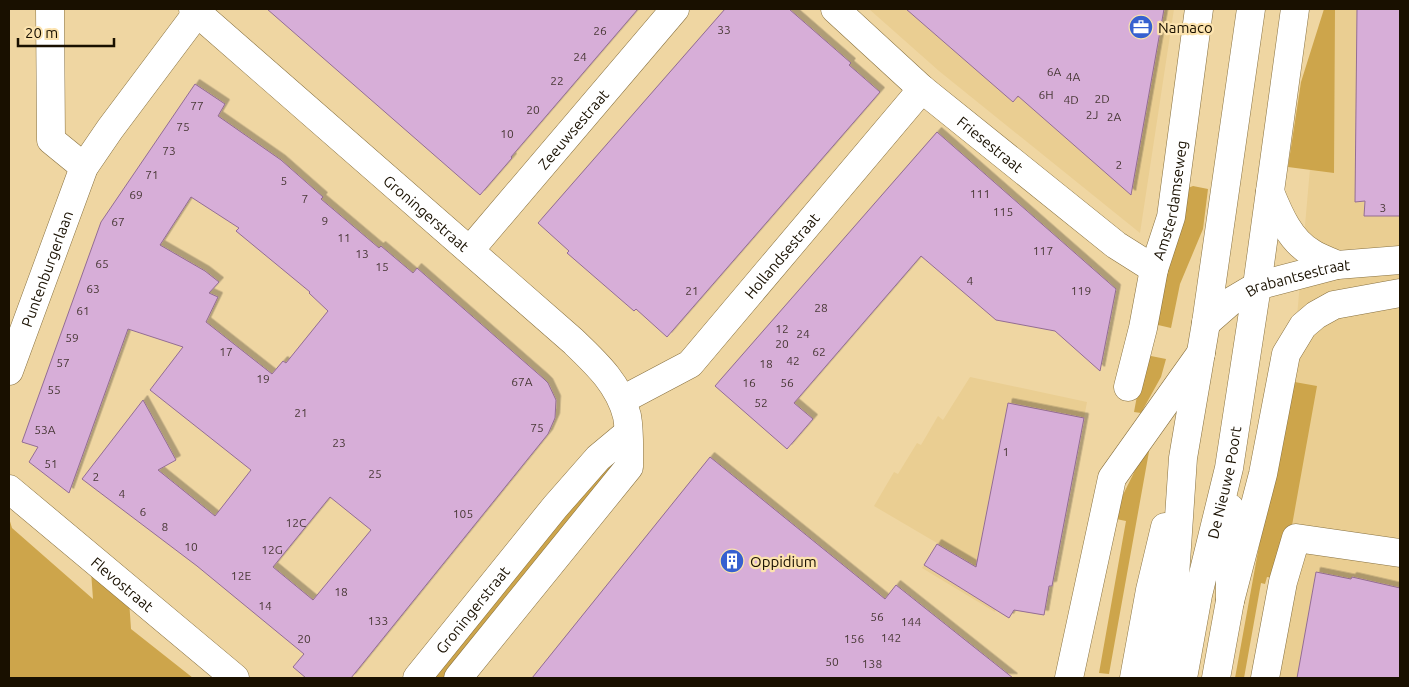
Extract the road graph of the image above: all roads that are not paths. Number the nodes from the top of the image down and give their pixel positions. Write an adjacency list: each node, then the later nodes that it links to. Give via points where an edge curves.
1 (50, 9): 9 (street, via 51,140)
2 (675, 9): 11 (street, Zeeuwsestraat)
3 (835, 9): 8 (street, Friesestraat)
4 (1199, 9): 14 (street, Amsterdamseweg, via 1171,217)
5 (1250, 9): 17 (street)
6 (1295, 9): 10 (street)
7 (197, 10): 9 (street, Puntenburgerlaan); 11 (street, Groningerstraat)
8 (922, 89): 14 (street, Friesestraat, via 1116,245); 21 (street, Hollandsestraat, via 690,364)
9 (84, 167): 19 (street, Puntenburgerlaan)
10 (1270, 192): 13 (street, via 1294,238 1310,252); 15 (street)
11 (470, 250): 21 (street, Groningerstraat, via 603,369)
12 (1400, 260): 13 (street, Brabantsestraat)
13 (1337, 265): 15 (street, Brabantsestraat)
14 (1154, 270): 20 (street, Amsterdamseweg)
15 (1257, 286): 17 (street, Brabantsestraat, via 1230,302); 24 (street, De Nieuwe Poort)
16 (1400, 293): 27 (street, via 1334,305 1316,314 1303,326 1286,354 1263,474)
17 (1206, 323): 18 (street)
18 (1201, 353): 23 (street); 31 (street, via 1112,478)
19 (9, 371)
20 (1128, 387)
21 (622, 400): 22 (street, Groningerstraat)
22 (628, 433): 29 (street, Groningerstraat, via 598,458 555,507); 30 (street, Groningerstraat, via 629,467)
23 (1182, 458): 32 (street, via 1150,590); 33 (street, via 1174,591)
24 (1229, 468): 27 (street); 34 (street, De Nieuwe Poort, via 1198,595)
25 (9, 489): 28 (street, Flevostraat)
26 (1398, 552): 36 (street, via 1296,538 1283,582)
27 (1230, 601): 35 (street)
28 (235, 678)
29 (417, 678)
30 (458, 678)
31 (1068, 678)
32 (1134, 678)
33 (1158, 678)
34 (1183, 678)
35 (1216, 678)
36 (1265, 678)

